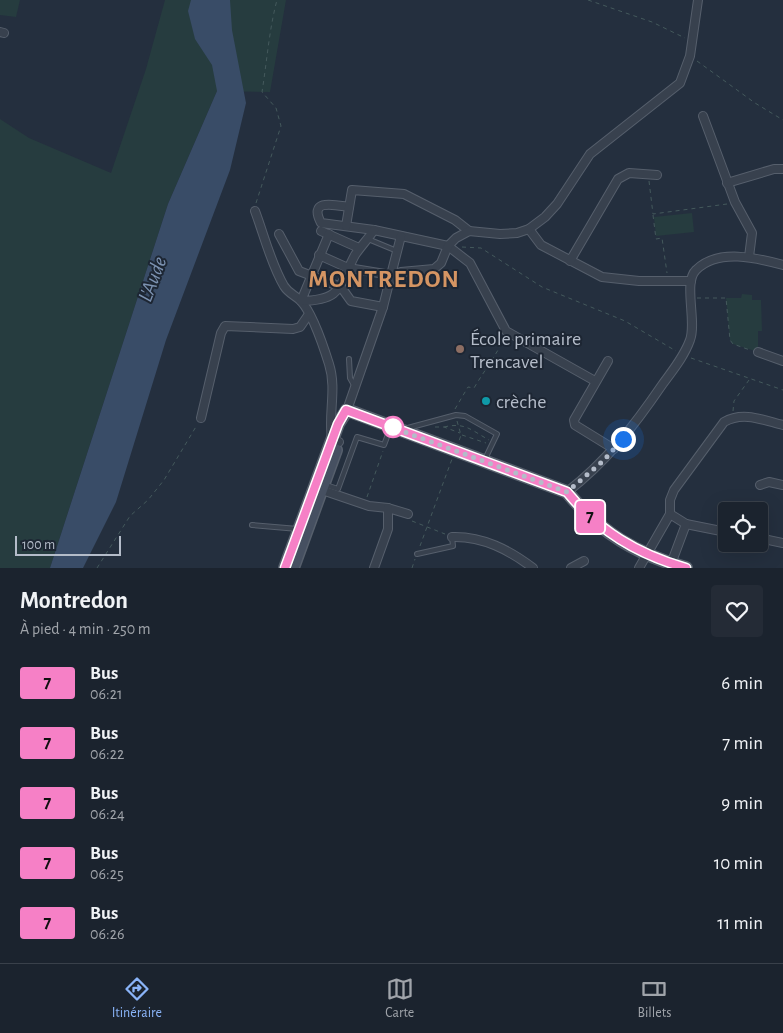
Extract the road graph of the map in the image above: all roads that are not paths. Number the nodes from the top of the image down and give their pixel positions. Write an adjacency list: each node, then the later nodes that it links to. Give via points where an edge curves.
1 (698, 0): 9 (street, via 690,56 680,83 590,154 557,204)
2 (703, 116): 5 (street)
3 (783, 169): 5 (street)
4 (657, 174): 23 (street, via 629,173 618,179)
5 (727, 183): 22 (street, via 752,233)
6 (348, 207): 8 (street); 11 (street, via 352,190 404,194 455,220); 12 (street, via 323,204 318,218)
7 (255, 212): 21 (street)
8 (344, 226): 10 (street); 12 (street); 12 (street)
9 (529, 228): 11 (street, via 500,234); 23 (street, via 541,245)
10 (374, 230): 14 (street); 15 (street)
11 (469, 231): 16 (street)
12 (327, 232): 18 (street); 20 (street)
13 (278, 234): 17 (street)
14 (401, 236): 16 (street); 19 (street)
15 (368, 239): 18 (street); 19 (lane)
16 (448, 246): 26 (street, via 434,269); 37 (street, via 470,263 495,314 508,332)
17 (286, 248): 21 (street); 27 (street, via 299,271)
18 (359, 248): 25 (street)
19 (397, 251): 26 (street)
20 (319, 255): 25 (street); 27 (street)
21 (272, 256): 30 (street, via 284,285)
22 (749, 257): 24 (street); 28 (street, via 728,257 705,263 694,271)
23 (570, 261): 28 (street, via 602,277)
24 (783, 264)
25 (348, 268): 26 (street); 29 (street)
26 (391, 275): 31 (street)
27 (311, 276): 29 (street); 30 (street)
28 (691, 282): 44 (street, via 691,340 632,429)
29 (341, 287): 30 (street, via 332,296); 31 (street, via 350,301)
30 (301, 301): 32 (street)
31 (383, 307): 38 (street)
32 (309, 314): 40 (street, via 300,327 293,329 225,326); 43 (street, via 329,364)
33 (758, 352): 36 (street)
34 (348, 359): 38 (lane)
35 (608, 361): 37 (street)
36 (783, 361)
37 (595, 381): 44 (street, via 574,420 575,425)
38 (354, 385): 39 (street)
39 (346, 410): 42 (street); 43 (street, via 345,425)
40 (201, 418)
41 (783, 425): 52 (street, via 744,416 724,422 674,490)
42 (396, 428): 45 (street); 45 (lane, via 456,415 465,416 497,434); 46 (lane, via 384,446 357,437 338,489)
43 (335, 441): 46 (street)
44 (614, 449): 49 (street)
45 (484, 461): 49 (street)
46 (321, 485): 50 (street, via 367,505); 55 (street); 65 (street)
47 (760, 485): 48 (street, via 769,482)
48 (783, 485)
49 (567, 492): 61 (street, via 583,512 616,539)
50 (388, 508): 51 (street); 66 (street, via 388,529)
51 (408, 514)
52 (670, 514): 53 (street); 61 (street)
53 (686, 524): 56 (street); 63 (street)
54 (252, 525): 55 (lane)
55 (298, 529): 64 (street)
56 (718, 530)
57 (452, 537): 60 (lane, via 452,546); 67 (street, via 468,536 493,544)
58 (768, 540): 59 (street)
59 (783, 544)
60 (417, 554)
61 (647, 555): 63 (street); 69 (street)
62 (584, 561): 68 (street)
63 (671, 564): 70 (street)
64 (284, 568)
65 (293, 568)
66 (374, 568)
67 (533, 568)
68 (571, 568)
69 (639, 568)
70 (686, 568)

